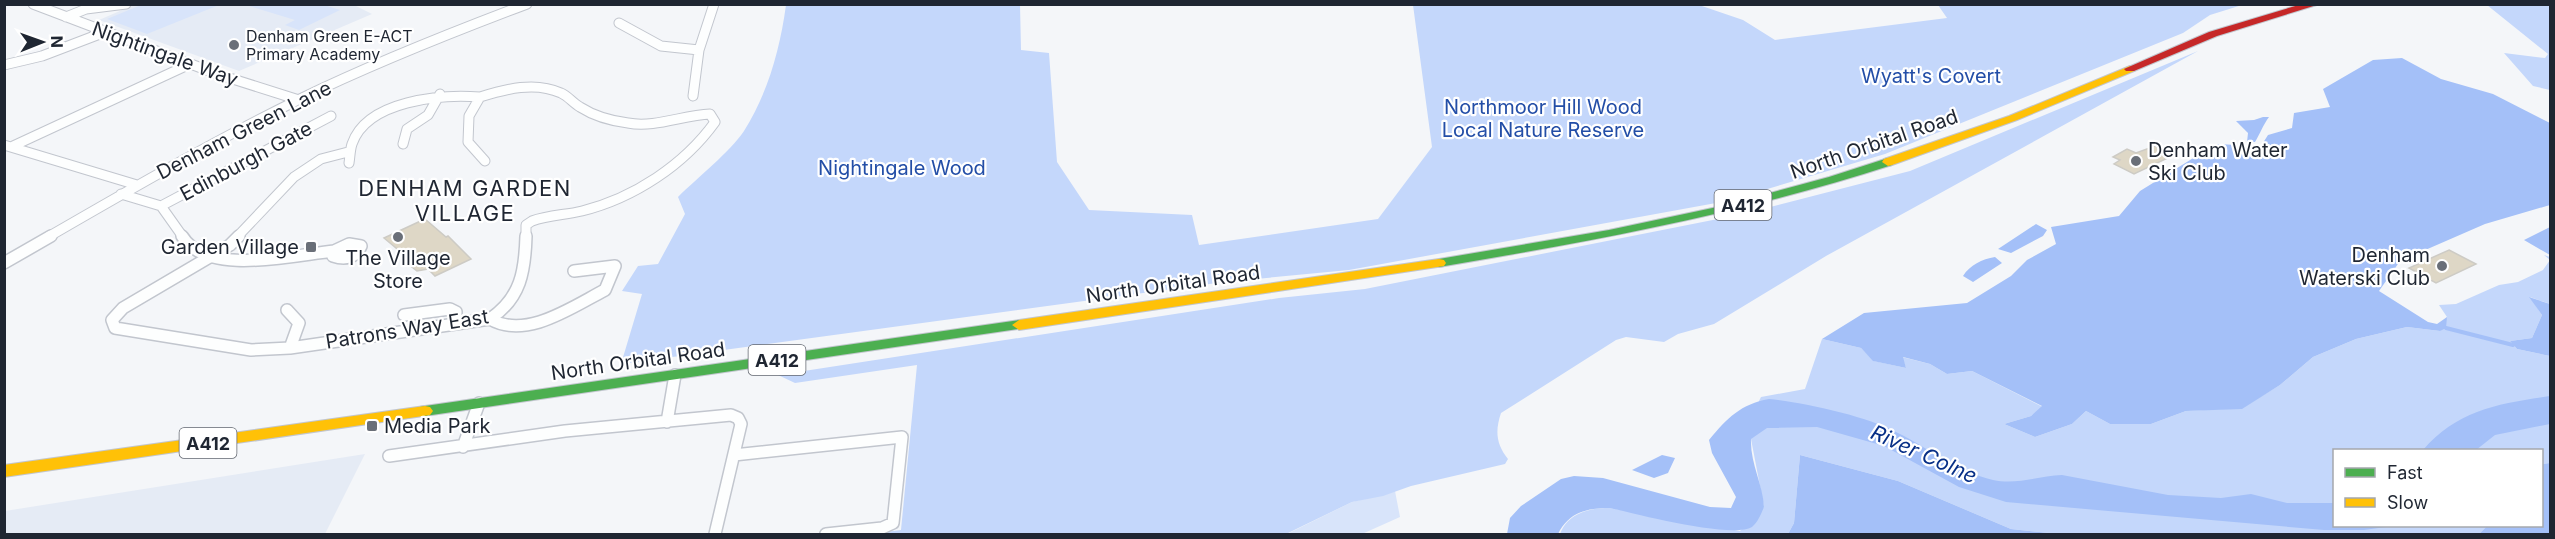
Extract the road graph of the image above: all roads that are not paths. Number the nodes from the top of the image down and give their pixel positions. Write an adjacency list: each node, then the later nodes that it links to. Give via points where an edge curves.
1 (33, 4): 6 (street, Nightingale Way)
2 (126, 4): 6 (street, via 86,9)
3 (527, 4): 15 (street, Denham Green Lane)
4 (714, 4): 9 (street)
5 (2315, 4): 32 (main road, North Orbital Road / A412, via 2210,36 2013,118 1819,186 1732,208 1349,278)
6 (66, 17): 8 (street, Nightingale Way)
7 (619, 23): 9 (street, via 661,46)
8 (105, 32): 10 (street, Nightingale Way); 11 (street, via 42,56)
9 (699, 50): 13 (street)
10 (190, 64): 15 (street, Nightingale Way); 18 (street)
11 (4, 65)
12 (440, 94): 14 (street); 17 (street, via 428,115 406,129); 24 (street, via 392,108 369,122 354,137 349,157 321,159 294,177 244,232)
13 (693, 96)
14 (480, 97): 19 (street, via 469,116 468,142); 29 (street, Patrons Way East, via 504,89 536,87 562,93 581,107 633,124 667,122 697,114 710,114 715,122 707,135 676,162 605,205 536,218 526,225 524,269 515,298)
15 (299, 100): 20 (street, Denham Green Lane)
16 (331, 116): 22 (street, Edinburgh Gate)
17 (403, 144)
18 (9, 146): 20 (street)
19 (485, 161)
20 (137, 185): 21 (street, Denham Green Lane)
21 (121, 194): 22 (street); 25 (street, Denham Green Lane)
22 (161, 206): 24 (street, via 188,246)
23 (334, 251): 24 (street, via 247,261)
24 (208, 257): 31 (street, Patrons Way East, via 123,308 112,320 115,328 251,350)
25 (4, 263)
26 (574, 271): 29 (street, via 615,266 605,290 536,323 508,328 496,326)
27 (286, 310): 31 (street, Patrons Way East, via 299,323)
28 (404, 315): 30 (street, via 450,309 456,312)
29 (490, 320): 30 (street, Patrons Way East)
30 (455, 324): 31 (street, Patrons Way East)
31 (290, 348)
32 (675, 375): 33 (main road, North Orbital Road / A412); 34 (street)
33 (479, 403): 35 (street); 38 (main road, North Orbital Road / A412)
34 (667, 422): 35 (street, via 565,431); 36 (street, via 731,415 738,418 741,424)
35 (463, 447): 37 (street)
36 (734, 455): 39 (street); 40 (street, via 902,437 893,523 882,528)
37 (389, 456)
38 (4, 471)
39 (715, 534)
40 (826, 534)

